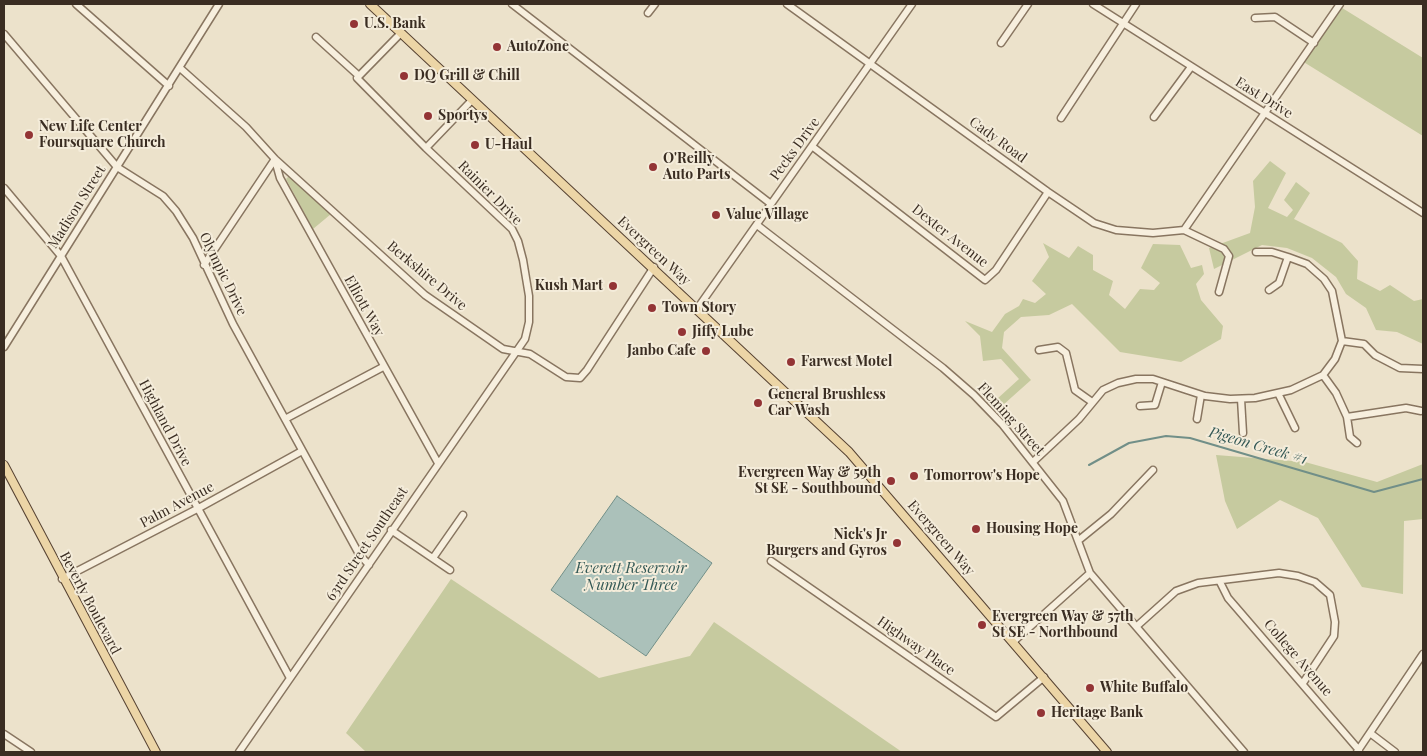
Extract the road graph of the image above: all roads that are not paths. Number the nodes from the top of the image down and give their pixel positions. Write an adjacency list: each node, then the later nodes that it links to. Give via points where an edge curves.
1 (76, 4): 24 (street)
2 (219, 4): 22 (street, Madison Street)
3 (370, 4): 15 (main road, Evergreen Way)
4 (512, 4): 35 (street)
5 (655, 4): 12 (street)
6 (787, 4): 20 (street, Cady Road)
7 (912, 4): 20 (street, Pecks Drive)
8 (1028, 4): 18 (street)
9 (1093, 4): 14 (street, East Drive)
10 (1136, 4): 14 (street)
11 (1340, 4): 19 (street)
12 (648, 13)
13 (1255, 18): 19 (street, via 1275,17)
14 (1122, 23): 21 (street, East Drive); 28 (street)
15 (401, 33): 23 (street); 25 (main road, Evergreen Way)
16 (4, 34): 32 (street, Olympic Drive)
17 (316, 37): 23 (street, Rainier Drive)
18 (1001, 43)
19 (1314, 43): 26 (street)
20 (871, 64): 29 (street, Pecks Drive); 34 (street, Cady Road)
21 (1191, 66): 26 (street, East Drive); 27 (street)
22 (180, 68): 24 (street, Madison Street); 31 (street, Berkshire Drive, via 246,127)
23 (359, 76): 30 (street, Rainier Drive, via 357,78)
24 (169, 86): 32 (street, Madison Street)
25 (472, 100): 30 (street); 43 (main road, Evergreen Way)
26 (1266, 114): 36 (street, East Drive); 38 (street)
27 (1154, 117)
28 (1061, 118)
29 (813, 146): 34 (street, Dexter Avenue, via 985,280 996,270); 35 (street, Pecks Drive)
30 (426, 148): 49 (street, Rainier Drive, via 512,229 518,241 529,296 529,322 525,339)
31 (275, 159): 42 (street); 49 (street, Berkshire Drive, via 425,295 503,349); 51 (street, Elliott Way, via 280,178)
32 (117, 166): 40 (street, Madison Street); 42 (street, Olympic Drive, via 163,196 193,238)
33 (4, 188): 40 (street, Highland Drive)
34 (1048, 192): 38 (street, Cady Road, via 1094,223 1116,230 1153,233)
35 (771, 204): 37 (street, Pecks Drive)
36 (1423, 213)
37 (757, 225): 46 (street, Pecks Drive); 68 (street, Fleming Street, via 943,368 974,395)
38 (1184, 230): 45 (street, Cady Road, via 1224,249 1229,256)
39 (1256, 252): 41 (street)
40 (61, 256): 48 (street, Madison Street); 72 (street, Highland Drive)
41 (1288, 257): 44 (street, via 1280,283); 47 (street, via 1307,264 1332,291)
42 (204, 265): 63 (street, Olympic Drive)
43 (654, 268): 46 (main road, Evergreen Way); 49 (street, Berkshire Drive, via 580,378 566,378 530,354)
44 (1269, 290)
45 (1219, 292)
46 (696, 309): 84 (main road, Evergreen Way, via 849,452)
47 (1342, 341): 52 (street, via 1364,344 1400,368); 53 (street, via 1335,359)
48 (4, 347)
49 (516, 350): 69 (street, 63rd Street Southeast)
50 (1039, 350): 58 (street, via 1058,347 1066,353 1075,390)
51 (382, 367): 63 (street); 69 (street, Elliott Way)
52 (1423, 369)
53 (1323, 375): 55 (street); 61 (street, via 1332,385)
54 (1162, 382): 56 (street); 58 (street, via 1136,379 1118,384 1103,390); 59 (street, via 1155,405)
55 (1278, 393): 57 (street); 64 (street)
56 (1201, 395): 57 (street); 62 (street)
57 (1241, 399): 65 (street)
58 (1092, 402): 68 (street, via 1079,419)
59 (1140, 406)
60 (1421, 411): 61 (street, via 1406,408)
61 (1348, 417): 66 (street, via 1350,437)
62 (1197, 419)
63 (285, 420): 67 (street, Olympic Drive)
64 (1295, 428)
65 (1243, 433)
66 (1357, 443)
67 (302, 451): 72 (street, Palm Avenue); 78 (street, Olympic Drive, via 359,554)
68 (1033, 462): 75 (street, Fleming Street, via 1063,501)
69 (438, 463): 74 (street, 63rd Street Southeast)
70 (4, 465): 81 (main road, Beverly Boulevard)
71 (1153, 470): 75 (street, via 1111,514)
72 (197, 509): 81 (street, Palm Avenue); 87 (street, Highland Drive)
73 (463, 514): 76 (street)
74 (391, 530): 76 (street); 78 (street, 63rd Street Southeast)
75 (1079, 540): 80 (street, Fleming Street)
76 (433, 558): 79 (street)
77 (771, 561): 86 (street, Highway Place, via 996,717)
78 (369, 565): 87 (street, 63rd Street Southeast)
79 (450, 570)
80 (1090, 573): 83 (street, Fleming Street); 84 (street)
81 (62, 579): 93 (main road, Beverly Boulevard)
82 (1220, 582): 83 (street, via 1198,583 1176,591); 88 (street, College Avenue, via 1228,598); 88 (street, via 1279,573 1315,582 1330,595 1334,636)
83 (1137, 626): 96 (street, Fleming Street)
84 (1013, 642): 86 (main road, Evergreen Way)
85 (1423, 654): 89 (street)
86 (1044, 677): 95 (main road, Evergreen Way)
87 (290, 678): 94 (street, 63rd Street Southeast)
88 (1303, 683): 91 (street, College Avenue)
89 (1370, 733): 91 (street); 97 (street)
90 (4, 734): 92 (street)
91 (1358, 751)
92 (31, 752)
93 (156, 752)
94 (239, 752)
95 (1107, 752)
96 (1244, 752)
97 (1395, 752)

